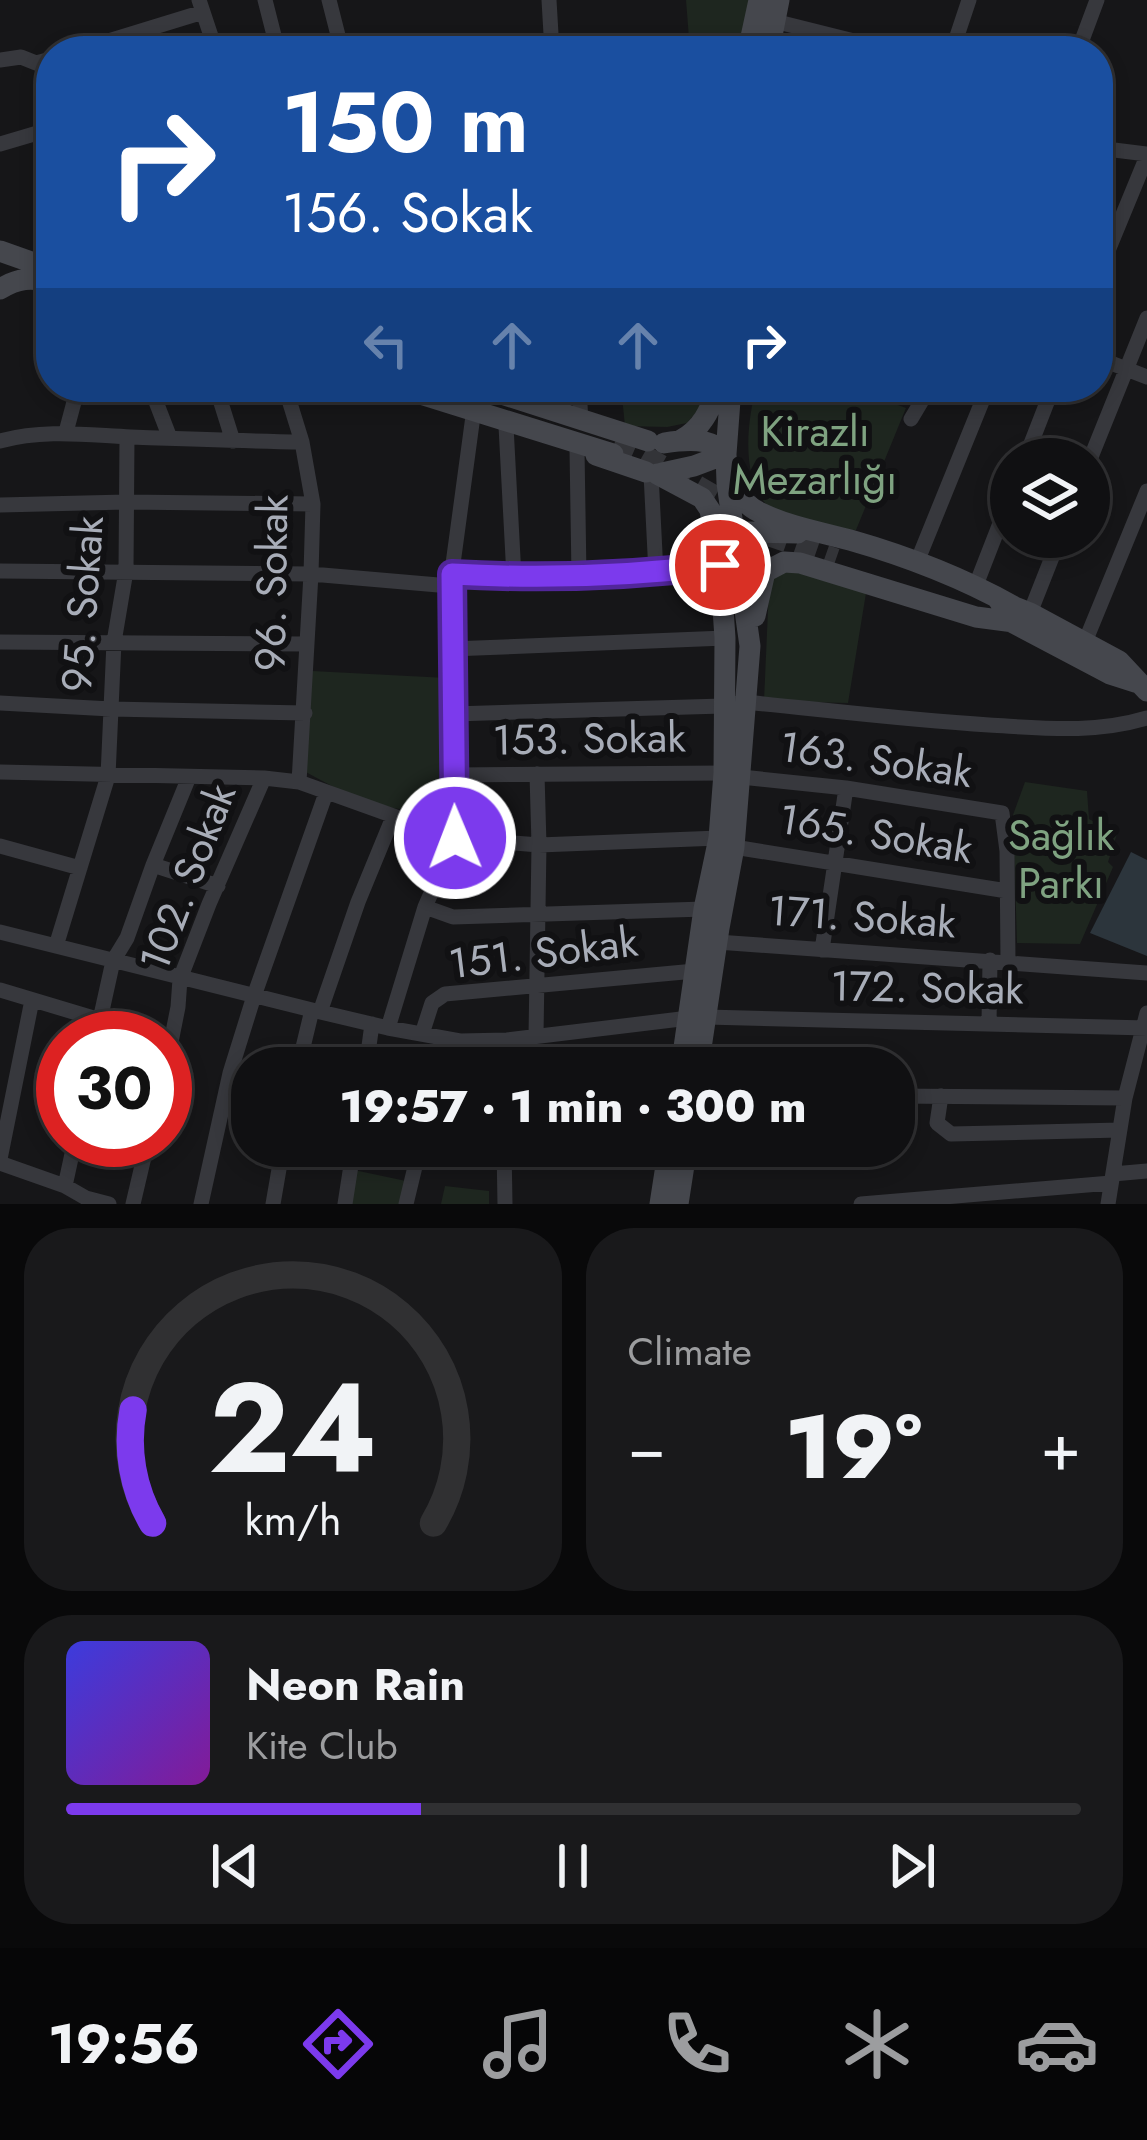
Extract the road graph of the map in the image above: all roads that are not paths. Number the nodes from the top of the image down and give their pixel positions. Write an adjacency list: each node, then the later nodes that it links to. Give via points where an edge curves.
1 (265, 0): 11 (street)
2 (329, 0): 12 (street)
3 (549, 0): 13 (street)
4 (759, 0): 14 (main road)
5 (969, 0): 16 (street)
6 (1097, 0): 17 (street)
7 (201, 6): 9 (street); 10 (street)
8 (777, 11): 15 (street)
9 (118, 36)
10 (211, 36)
11 (274, 36)
12 (338, 36)
13 (551, 36)
14 (751, 36)
15 (850, 36)
16 (957, 36)
17 (1084, 36)
18 (0, 60): 19 (street)
19 (36, 63)
20 (36, 133): 21 (street)
21 (0, 144)
22 (1113, 150): 23 (street)
23 (1147, 155): 24 (street)
24 (1113, 238)
25 (0, 251): 26 (main road)
26 (36, 264)
27 (36, 278): 28 (main road)
28 (0, 289)
29 (1147, 318): 31 (street)
30 (1113, 364): 31 (street)
31 (1126, 369): 32 (street); 55 (street)
32 (1147, 377)
33 (74, 402): 51 (street)
34 (156, 402): 53 (street)
35 (221, 402): 57 (street)
36 (290, 402): 58 (street, 96. Sokak)
37 (456, 402): 47 (main road)
38 (472, 402): 61 (main road)
39 (523, 402): 49 (main road)
40 (579, 402): 49 (street)
41 (713, 402): 59 (main road, via 691,435)
42 (719, 402): 62 (main road)
43 (728, 402): 62 (main road)
44 (921, 402): 48 (street)
45 (982, 402): 73 (street)
46 (1047, 402): 54 (street)
47 (473, 416): 50 (main road); 80 (street)
48 (911, 419)
49 (580, 422): 59 (main road)
50 (506, 426): 60 (main road); 79 (street)
51 (66, 432): 52 (street); 56 (street)
52 (127, 437): 53 (street); 65 (street, 95. Sokak)
53 (170, 438): 57 (street)
54 (1033, 438)
55 (1099, 438)
56 (0, 441)
57 (233, 441): 58 (street)
58 (302, 442): 66 (street, 96. Sokak)
59 (665, 442): 62 (main road); 63 (main road, via 672,458)
60 (577, 448): 63 (main road); 78 (street)
61 (614, 448)
62 (717, 452): 63 (main road); 68 (main road, via 758,512); 69 (main road)
63 (654, 473): 69 (main road, via 702,498); 76 (street)
64 (1147, 491): 86 (street)
65 (125, 502): 66 (street); 67 (street); 75 (street, 95. Sokak)
66 (313, 503): 77 (street, 96. Sokak)
67 (0, 505)
68 (816, 533): 69 (main road, via 747,532); 73 (main road)
69 (724, 549): 76 (street); 83 (main road); 88 (main road)
70 (990, 549): 81 (street)
71 (837, 554): 82 (main road)
72 (1049, 558): 82 (street)
73 (917, 562): 81 (main road)
74 (0, 571): 75 (street)
75 (126, 571): 77 (street); 85 (street, 95. Sokak)
76 (656, 573): 78 (street)
77 (311, 574): 80 (street); 87 (street, 96. Sokak)
78 (579, 576): 79 (street)
79 (514, 578): 80 (street)
80 (451, 580): 89 (street)
81 (976, 585): 82 (main road)
82 (1019, 614): 86 (main road); 88 (main road, via 976,617 784,562 765,572); 90 (main road, via 1110,674)
83 (724, 638): 89 (street); 92 (main road)
84 (0, 642): 85 (street)
85 (114, 642): 87 (street); 93 (street, 95. Sokak)
86 (1085, 642): 90 (main road)
87 (308, 644): 94 (street, 96. Sokak)
88 (750, 646): 92 (main road)
89 (452, 649): 95 (street)
90 (1145, 681)
91 (0, 703): 93 (street)
92 (734, 704): 95 (street); 96 (street, via 1073,730); 99 (main road)
93 (111, 709): 94 (street); 100 (street, 95. Sokak)
94 (305, 713): 104 (street, 96. Sokak)
95 (453, 714): 101 (street)
96 (1147, 718)
97 (0, 772): 100 (street, 165. Sokak)
98 (537, 774): 99 (street, 153. Sokak); 101 (street, 153. Sokak); 110 (street)
99 (733, 775): 105 (street, 163. Sokak); 109 (main road)
100 (108, 776): 102 (street, 165. Sokak); 114 (street, 95. Sokak)
101 (454, 776): 108 (street)
102 (189, 777): 103 (street, 165. Sokak); 113 (street)
103 (264, 778): 104 (street, 165. Sokak); 115 (street, 102. Sokak)
104 (299, 782): 106 (street, 165. Sokak)
105 (846, 788): 112 (street); 116 (street, 163. Sokak, via 1002,813)
106 (326, 793): 107 (street, 165. Sokak); 132 (street)
107 (393, 817): 108 (street, 165. Sokak); 137 (street)
108 (455, 838): 110 (street, 165. Sokak); 117 (street)
109 (726, 842): 110 (street, 165. Sokak); 112 (street, 165. Sokak); 118 (main road); 121 (main road)
110 (539, 845): 119 (street)
111 (0, 846): 114 (street)
112 (835, 862): 116 (street, 165. Sokak); 123 (street)
113 (153, 865): 115 (street); 125 (street)
114 (80, 868): 122 (street, 95. Sokak)
115 (218, 886): 129 (street, 102. Sokak)
116 (1007, 891): 126 (street)
117 (425, 908): 119 (street, via 453,917); 141 (street)
118 (704, 909): 119 (street); 127 (main road)
119 (537, 914): 130 (street)
120 (0, 932): 122 (street, 172. Sokak)
121 (717, 943): 123 (street, 171. Sokak); 138 (main road)
122 (56, 946): 125 (street, 172. Sokak)
123 (822, 950): 124 (street, 171. Sokak)
124 (990, 960): 126 (street, 171. Sokak); 140 (street)
125 (113, 961): 129 (street, 172. Sokak); 135 (street)
126 (1008, 962): 128 (street, 171. Sokak)
127 (695, 971): 130 (street, 151. Sokak); 138 (main road)
128 (1147, 973)
129 (180, 979): 132 (street, 172. Sokak); 136 (street, 102. Sokak)
130 (536, 984): 142 (street, 151. Sokak, via 445,994 432,1003); 143 (street)
131 (0, 990): 133 (street)
132 (254, 996): 137 (street, 172. Sokak); 171 (street)
133 (32, 1000): 134 (street); 156 (street)
134 (69, 1011)
135 (102, 1011)
136 (177, 1011)
137 (316, 1011): 141 (street, 172. Sokak); 146 (street)
138 (697, 1018): 140 (street, 172. Sokak); 143 (street, 172. Sokak); 150 (main road); 151 (main road)
139 (1146, 1023): 140 (street, 172. Sokak); 154 (street)
140 (989, 1024)
141 (380, 1026): 142 (street, 172. Sokak); 147 (street)
142 (422, 1034): 144 (street, 172. Sokak)
143 (536, 1036): 145 (street, 172. Sokak)
144 (444, 1038): 145 (street, 172. Sokak); 148 (street)
145 (507, 1040): 149 (street)
146 (305, 1047)
147 (373, 1047)
148 (442, 1047)
149 (507, 1047)
150 (688, 1047)
151 (698, 1047)
152 (915, 1096): 153 (street)
153 (941, 1096): 154 (street); 155 (street, via 938,1123 951,1134)
154 (1125, 1098): 155 (street)
155 (1120, 1130): 166 (street)
156 (0, 1161): 167 (street)
157 (69, 1167): 167 (street)
158 (142, 1167): 170 (street)
159 (279, 1167): 172 (street)
160 (351, 1167): 173 (street)
161 (415, 1167): 174 (street)
162 (504, 1167): 175 (street)
163 (666, 1167): 176 (main road)
164 (684, 1167): 177 (main road)
165 (1147, 1171): 166 (street)
166 (1112, 1179): 168 (street); 179 (street)
167 (65, 1186): 169 (street)
168 (916, 1202): 178 (street)
169 (109, 1204)
170 (133, 1204)
171 (201, 1204)
172 (273, 1204)
173 (345, 1204)
174 (406, 1204)
175 (505, 1204)
176 (660, 1204)
177 (679, 1204)
178 (861, 1204)
179 (1108, 1204)

